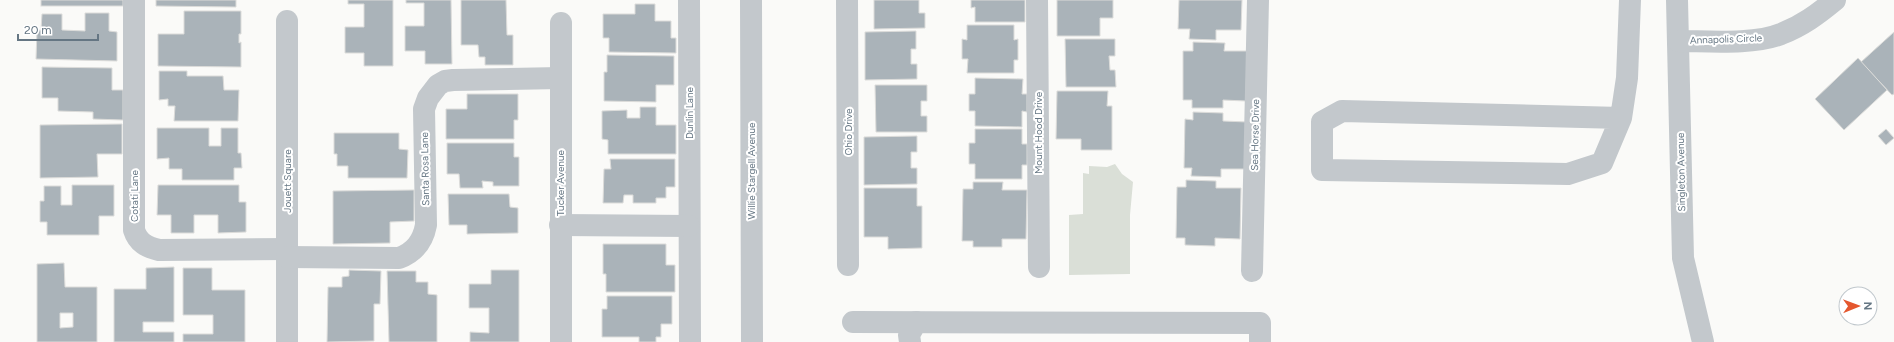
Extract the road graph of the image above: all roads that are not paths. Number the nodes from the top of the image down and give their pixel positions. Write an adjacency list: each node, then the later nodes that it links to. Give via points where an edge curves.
1 (134, 0): 17 (street, Cotati Lane, via 134,230 137,238 147,246 159,250)
2 (689, 0): 16 (street, Dunlin Lane)
3 (751, 0): 26 (street, Willie Stargell Avenue)
4 (847, 0): 18 (street, Ohio Drive)
5 (1037, 0): 19 (street, Mount Hood Drive)
6 (1258, 0): 20 (street, Sea Horse Drive)
7 (1630, 0): 14 (street, via 1627,78)
8 (1677, 0): 12 (street, Singleton Avenue)
9 (1835, 0): 12 (street, Annapolis Circle, via 1813,19 1780,35 1755,40)
10 (287, 20): 17 (street, Jouett Square)
11 (561, 24): 13 (street, Tucker Avenue)
12 (1678, 41): 29 (street, Singleton Avenue, via 1683,258)
13 (561, 78): 15 (street, Tucker Avenue); 17 (street, Santa Rosa Lane, via 453,80 438,84 432,91 424,109 426,225 424,236 414,250 399,258)
14 (1621, 118): 14 (street, via 1602,163 1568,174 1322,170 1322,122 1342,111)
15 (560, 225): 16 (street); 24 (street, Tucker Avenue)
16 (689, 226): 25 (street, Dunlin Lane)
17 (287, 253): 23 (street, Jouett Square)
18 (848, 265)
19 (1039, 266)
20 (1252, 270)
21 (853, 322): 22 (street)
22 (916, 322): 27 (street, via 909,335); 28 (street, via 1260,323)
23 (287, 342)
24 (561, 342)
25 (690, 342)
26 (752, 342)
27 (910, 342)
28 (1260, 342)
29 (1703, 342)

